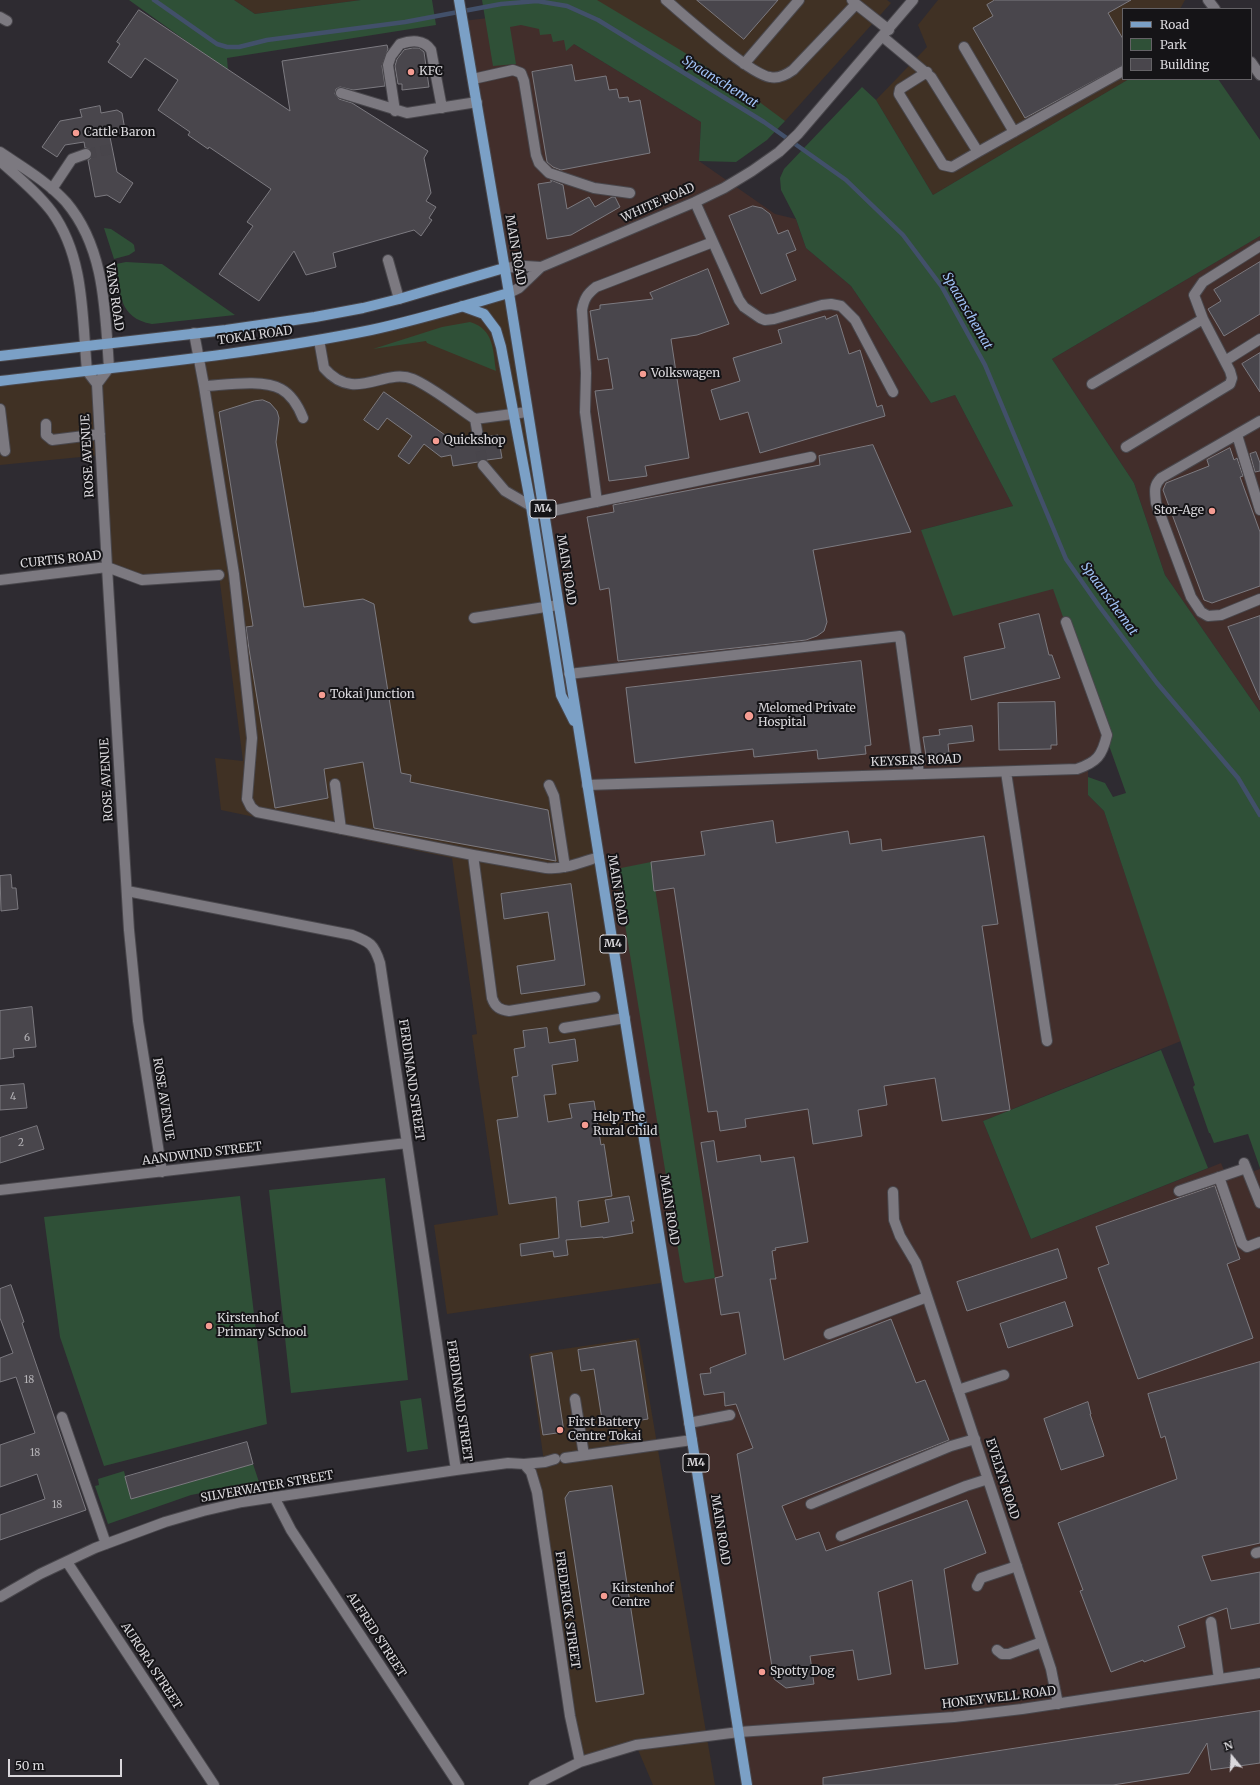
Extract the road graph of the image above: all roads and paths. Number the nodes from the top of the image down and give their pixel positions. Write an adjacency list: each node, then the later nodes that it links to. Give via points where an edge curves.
1 (666, 0): 9 (street)
2 (799, 0): 9 (street)
3 (913, 0): 6 (street)
4 (460, 1): 13 (main road, MAIN ROAD / M4)
5 (854, 2): 6 (street); 9 (street, via 789,73 771,78)
6 (886, 33): 10 (street); 27 (street, WHITE ROAD, via 798,134 779,152 741,178)
7 (964, 47): 18 (street)
8 (1252, 63): 12 (street)
9 (744, 64)
10 (927, 72): 20 (street); 20 (street, via 899,92 943,166 952,166)
11 (1122, 73): 18 (street)
12 (1260, 75)
13 (473, 79): 15 (main road, MAIN ROAD / M4); 26 (street, via 513,70 520,73 524,81 536,155 543,169 594,188)
14 (341, 93): 17 (street)
15 (477, 102): 16 (street); 32 (main road, MAIN ROAD / M4)
16 (442, 108): 17 (street, via 415,113); 17 (street, via 431,50 425,43 417,40 400,44 389,60)
17 (395, 111)
18 (1014, 132): 20 (street)
19 (0, 152): 25 (street, VANS ROAD)
20 (978, 152)
21 (86, 154): 25 (street, via 72,159)
22 (0, 161): 24 (street)
23 (0, 168): 24 (street)
24 (21, 180): 41 (street, via 52,212 72,251 80,290)
25 (52, 189): 40 (street, VANS ROAD, via 76,216 93,249 101,274)
26 (630, 193)
27 (695, 202): 28 (street); 31 (street, WHITE ROAD)
28 (713, 242): 51 (street, via 739,300 744,307 760,318 771,320 831,304 841,306 850,313); 66 (street, via 596,287 583,301 586,373 584,398)
29 (1260, 246): 36 (street, via 1197,288 1194,295)
30 (388, 260): 34 (street)
31 (541, 267): 32 (street, WHITE ROAD); 33 (street, WHITE ROAD, via 520,288)
32 (504, 268): 33 (main road, MAIN ROAD / M4); 34 (main road, TOKAI ROAD)
33 (509, 294): 35 (main road, TOKAI ROAD); 53 (main road, MAIN ROAD / M4)
34 (399, 299): 37 (main road, TOKAI ROAD, via 315,318)
35 (462, 306): 39 (main road, TOKAI ROAD, via 373,330); 54 (main road, via 484,314 496,330)
36 (1203, 319): 44 (street); 49 (street)
37 (194, 333): 40 (main road, TOKAI ROAD); 43 (street)
38 (1260, 339): 44 (street)
39 (319, 340): 43 (main road, TOKAI ROAD); 56 (street, via 324,368 341,380 356,385 397,378 414,379)
40 (107, 343): 41 (main road, TOKAI ROAD); 45 (street, VANS ROAD)
41 (85, 345): 42 (main road, TOKAI ROAD); 46 (street)
42 (0, 356)
43 (197, 357): 45 (main road, TOKAI ROAD); 50 (street)
44 (1225, 361): 62 (street, via 1232,378 1230,384)
45 (109, 368): 46 (main road, TOKAI ROAD); 48 (street)
46 (87, 371): 47 (main road, TOKAI ROAD); 48 (street)
47 (0, 381)
48 (97, 384): 59 (street, ROSE AVENUE)
49 (1092, 384)
50 (204, 386): 55 (street, via 264,384 281,389 298,406); 85 (street, via 232,559 250,717 252,738 247,800 257,812)
51 (893, 392)
52 (0, 409): 63 (street)
53 (527, 412): 54 (street); 69 (main road, MAIN ROAD / M4)
54 (514, 414): 56 (street); 67 (main road)
55 (303, 418)
56 (475, 419): 61 (street)
57 (1260, 421): 60 (street)
58 (46, 424): 59 (street, via 46,435 52,440)
59 (100, 434): 70 (street, ROSE AVENUE)
60 (1237, 435): 68 (street); 73 (street, via 1161,478 1155,484 1156,502 1191,597 1201,612 1208,616 1221,615)
61 (478, 436)
62 (1126, 447)
63 (5, 451)
64 (811, 457): 66 (street)
65 (483, 465): 67 (street, via 505,491)
66 (597, 502): 69 (street)
67 (531, 506): 69 (street); 75 (main road)
68 (1260, 510)
69 (544, 512): 74 (main road, MAIN ROAD / M4)
70 (106, 567): 71 (street, CURTIS ROAD, via 142,580); 72 (street, CURTIS ROAD); 89 (street, ROSE AVENUE)
71 (219, 575)
72 (0, 580)
73 (1260, 599)
74 (558, 605): 75 (street); 78 (main road, MAIN ROAD / M4)
75 (546, 607): 76 (street); 79 (main road, via 561,695)
76 (474, 618)
77 (1066, 622): 80 (street, KEYSERS ROAD, via 1107,735 1104,749 1098,758 1077,769)
78 (569, 674): 79 (main road, MAIN ROAD / M4); 81 (street, via 900,636)
79 (578, 728): 84 (main road, MAIN ROAD / M4)
80 (1006, 772): 81 (street, KEYSERS ROAD); 93 (street)
81 (919, 774): 84 (street, KEYSERS ROAD)
82 (335, 784): 85 (street)
83 (549, 785): 88 (street, via 554,796)
84 (587, 785): 87 (main road, MAIN ROAD / M4)
85 (342, 829): 86 (street)
86 (472, 855): 88 (street, via 546,868); 90 (street, via 492,998 496,1006 509,1010)
87 (599, 858): 88 (street); 91 (main road, MAIN ROAD / M4)
88 (565, 867)
89 (127, 891): 94 (street, FERDINAND STREET, via 352,935 367,941 377,952 380,963); 95 (street, ROSE AVENUE, via 138,1021)
90 (596, 997)
91 (625, 1018): 92 (street); 109 (main road, MAIN ROAD / M4)
92 (564, 1028)
93 (1047, 1040)
94 (407, 1143): 95 (street, AANDWIND STREET); 114 (street, FERDINAND STREET)
95 (162, 1172): 97 (street, AANDWIND STREET)
96 (1219, 1177): 98 (street); 100 (street, via 1245,1165); 101 (street, via 1242,1243 1247,1247)
97 (0, 1190)
98 (1179, 1191)
99 (894, 1192): 102 (street, EVELYN ROAD, via 894,1220 916,1263)
100 (1260, 1203)
101 (1260, 1242)
102 (927, 1297): 103 (street); 105 (street, EVELYN ROAD)
103 (829, 1334)
104 (1004, 1375): 105 (street)
105 (958, 1390): 110 (street, EVELYN ROAD)
106 (575, 1399): 112 (street)
107 (730, 1415): 109 (street)
108 (62, 1417): 119 (street)
109 (689, 1423): 111 (main road, MAIN ROAD / M4)
110 (975, 1439): 115 (street, EVELYN ROAD); 117 (street, via 951,1446)
111 (692, 1440): 112 (street, SILVERWATER STREET); 130 (main road, MAIN ROAD / M4)
112 (584, 1455): 113 (street, SILVERWATER STREET)
113 (524, 1464): 114 (street, SILVERWATER STREET, via 508,1463); 131 (street, FREDERICK STREET, via 532,1472 537,1492 570,1716)
114 (456, 1470): 116 (street, SILVERWATER STREET)
115 (988, 1479): 118 (street); 121 (street, EVELYN ROAD)
116 (274, 1497): 119 (street, SILVERWATER STREET, via 203,1511); 133 (street, ALFRED STREET, via 291,1530)
117 (811, 1504)
118 (841, 1536)
119 (106, 1544): 120 (street, SILVERWATER STREET)
120 (67, 1562): 123 (street, SILVERWATER STREET); 132 (street, AURORA STREET)
121 (1017, 1566): 122 (street, via 981,1578); 125 (street, EVELYN ROAD)
122 (977, 1586)
123 (0, 1597)
124 (1211, 1622): 128 (street)
125 (1042, 1642): 126 (street, via 1009,1654 1002,1654); 129 (street, EVELYN ROAD)
126 (997, 1650)
127 (1260, 1673): 128 (street, HONEYWELL ROAD)
128 (1219, 1680): 129 (street, HONEYWELL ROAD)
129 (1058, 1704): 130 (street, HONEYWELL ROAD, via 954,1718)
130 (739, 1732): 131 (street, HONEYWELL ROAD, via 636,1745); 135 (main road, MAIN ROAD / M4)
131 (580, 1762): 134 (street, HONEYWELL ROAD)
132 (214, 1785)
133 (460, 1785)
134 (534, 1785)
135 (747, 1785)

